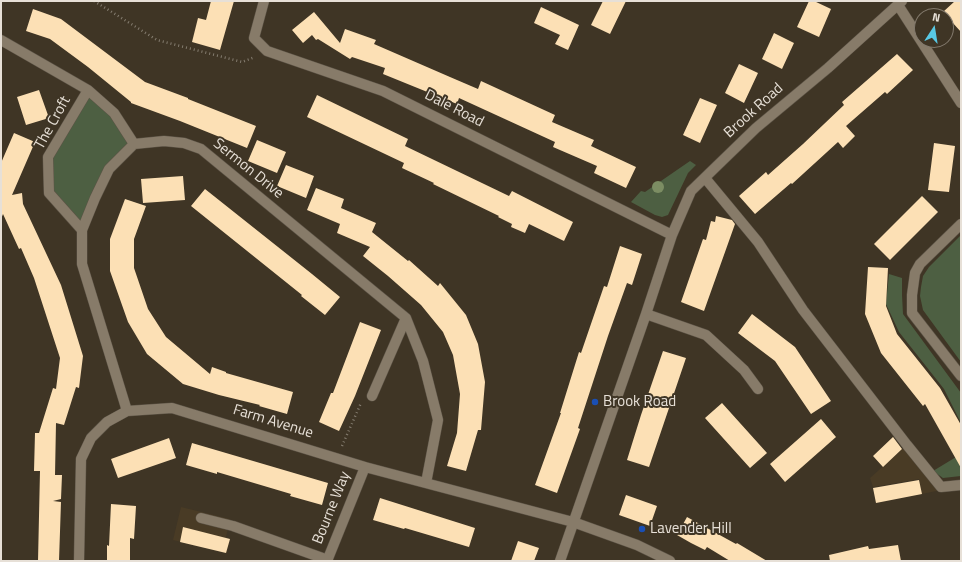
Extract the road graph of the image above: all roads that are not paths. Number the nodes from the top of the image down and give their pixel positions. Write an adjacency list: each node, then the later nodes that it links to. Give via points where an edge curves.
1 (264, 1): 10 (street, Dale Road, via 254,38 267,51 383,91)
2 (900, 3): 5 (street); 7 (street, Brook Road, via 756,128)
3 (1, 40): 4 (street, The Croft)
4 (88, 90): 6 (street, The Croft, via 114,113); 9 (street, The Croft, via 48,157 49,193)
5 (961, 103)
6 (134, 144): 9 (street, via 109,169); 12 (street, Sermon Drive, via 164,141 184,143 202,149)
7 (705, 178): 10 (street, Brook Road, via 691,191); 19 (street, via 758,242 803,310 941,487)
8 (961, 224): 13 (street, via 920,264 915,274 912,295 912,313)
9 (82, 230): 16 (street, via 82,264)
10 (672, 235): 11 (street, Brook Road)
11 (646, 314): 14 (street, via 706,335 744,370); 21 (street, Brook Road)
12 (406, 318): 15 (street); 18 (street, Sermon Drive, via 423,361 438,420)
13 (961, 376)
14 (758, 389)
15 (372, 396)
16 (127, 411): 17 (street, Farm Avenue, via 172,408); 22 (street, Farm Avenue, via 106,422 91,438 81,459)
17 (365, 467): 18 (street, Farm Avenue); 23 (street, Bourne Way)
18 (426, 483): 21 (street, Farm Avenue)
19 (961, 484)
20 (201, 518): 23 (street, via 233,526)
21 (573, 522): 24 (street, Brook Road); 25 (street, via 637,545)
22 (79, 561)
23 (327, 561)
24 (560, 561)
25 (670, 561)

